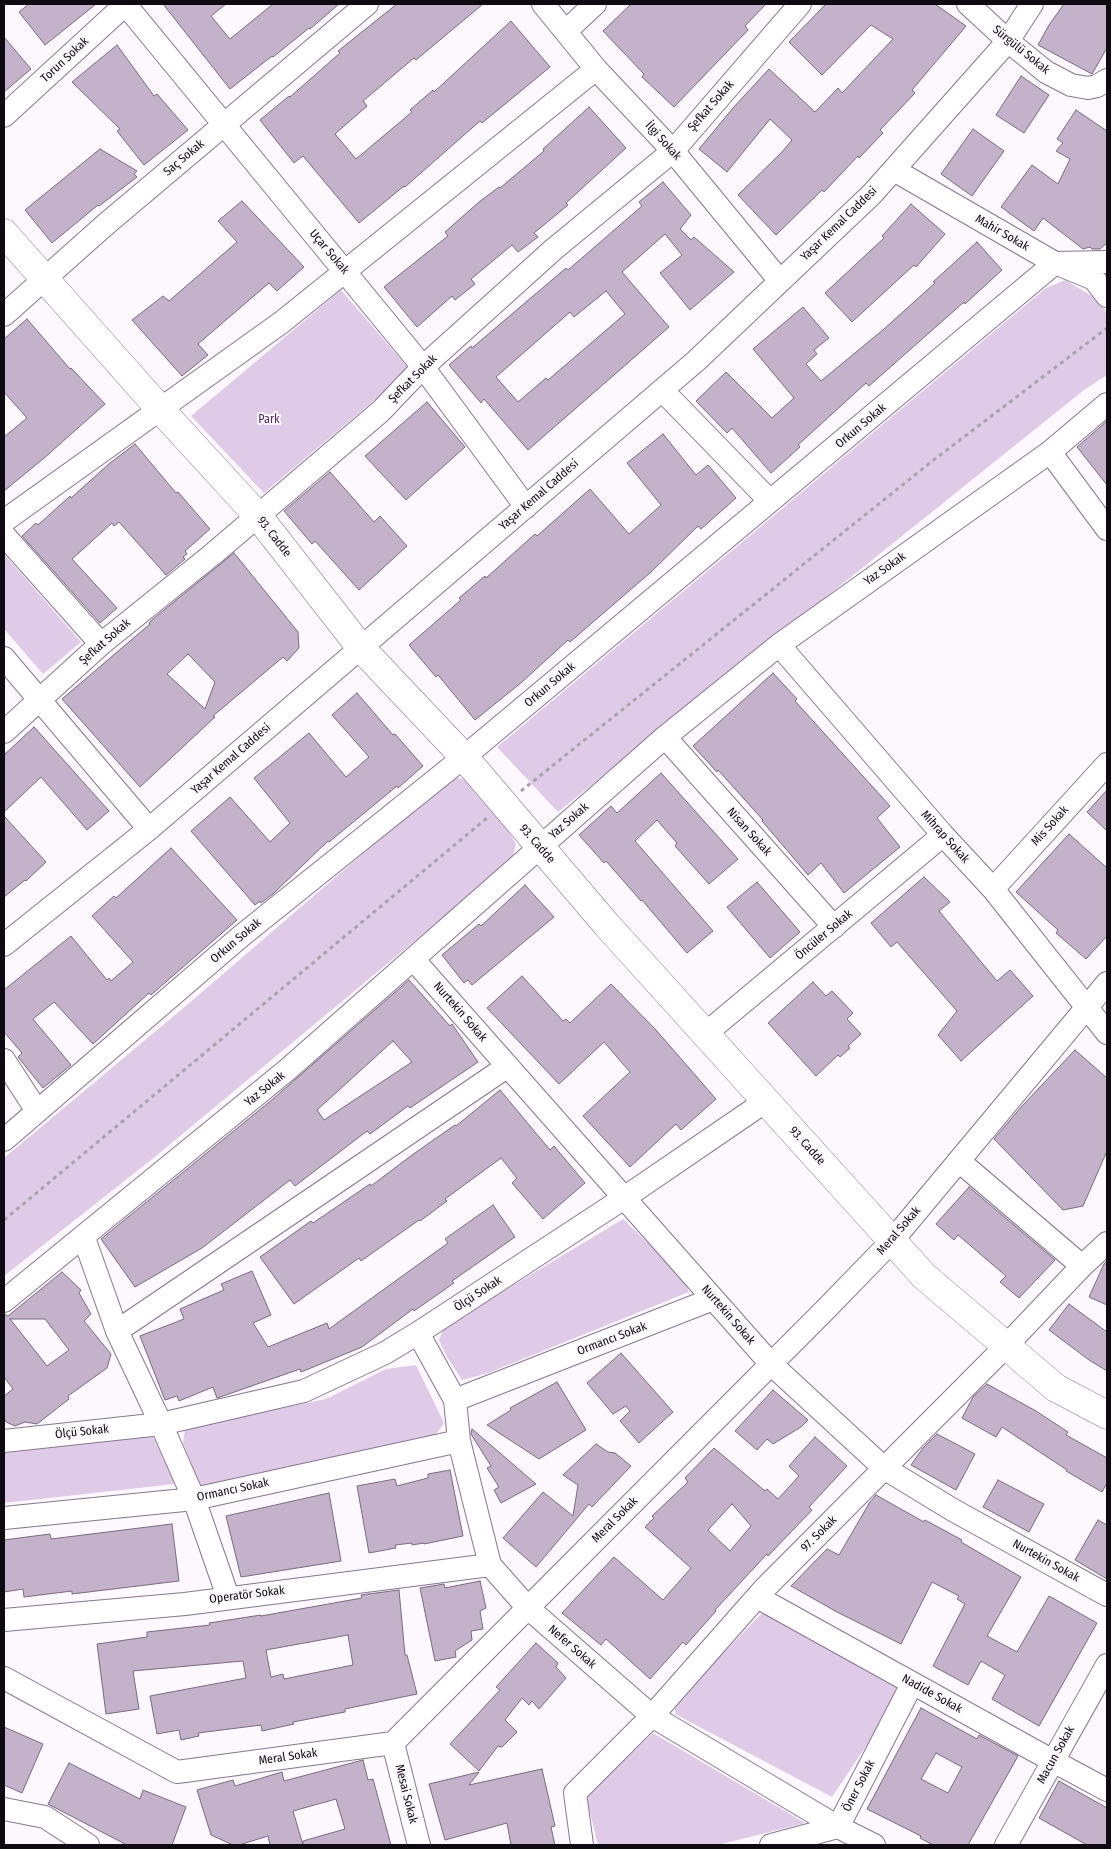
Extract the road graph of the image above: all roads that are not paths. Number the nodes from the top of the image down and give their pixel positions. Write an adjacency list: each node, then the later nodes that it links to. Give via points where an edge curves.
1 (125, 4): 12 (street, Torun Sokak); 13 (street, Uçar Sokak)
2 (367, 4): 13 (street, Saç Sokak)
3 (543, 4): 8 (street, İlgi Sokak)
4 (595, 4): 8 (street)
5 (800, 4): 14 (street, Şefkat Sokak)
6 (968, 4): 9 (street, Sürgülü Sokak)
7 (1032, 4): 9 (street, Yaşar Kemal Caddesi)
8 (566, 32): 10 (street, İlgi Sokak)
9 (1008, 41): 11 (street, Sürgülü Sokak, via 1046,72 1071,84 1088,88); 15 (street, Yaşar Kemal Caddesi)
10 (596, 69): 14 (street, İlgi Sokak); 19 (street)
11 (1107, 80)
12 (4, 116)
13 (223, 125): 19 (street, Uçar Sokak); 20 (street, Saç Sokak)
14 (673, 151): 21 (street, İlgi Sokak); 24 (street, Şefkat Sokak, via 554,249)
15 (894, 170): 18 (street, Mahir Sokak); 21 (street, Yaşar Kemal Caddesi)
16 (4, 233): 20 (main road, 93. Cadde)
17 (1107, 262): 18 (street)
18 (1055, 264): 22 (street, Mahir Sokak, via 1094,279); 29 (street, Orkun Sokak)
19 (345, 271): 24 (street, Uçar Sokak); 27 (street, via 282,322)
20 (44, 279): 23 (street, Saç Sokak); 27 (main road, 93. Cadde)
21 (780, 281): 25 (street, Yaşar Kemal Caddesi)
22 (1107, 296)
23 (4, 315)
24 (423, 367): 30 (street, Uçar Sokak); 31 (street, Şefkat Sokak, via 381,411)
25 (662, 390): 29 (street); 30 (street, Yaşar Kemal Caddesi)
26 (1107, 404): 28 (street, Yaz Sokak)
27 (160, 409): 31 (main road, 93. Cadde); 32 (street)
28 (1050, 452): 33 (street); 36 (street, Yaz Sokak)
29 (770, 501): 42 (street, Orkun Sokak)
30 (526, 506): 37 (street, Yaşar Kemal Caddesi)
31 (258, 516): 35 (street, Şefkat Sokak); 37 (main road, 93. Cadde)
32 (4, 521)
33 (1107, 529)
34 (4, 534): 35 (street)
35 (101, 644): 39 (street, Şefkat Sokak)
36 (779, 644): 41 (street, Yaz Sokak); 45 (street, Mihrap Sokak)
37 (361, 648): 42 (main road, 93. Cadde); 44 (street, Yaşar Kemal Caddesi)
38 (4, 658): 39 (street)
39 (39, 701): 40 (street, Şefkat Sokak); 44 (street)
40 (4, 732)
41 (665, 737): 46 (street, Yaz Sokak); 48 (street, Nisan Sokak)
42 (464, 757): 46 (main road, 93. Cadde); 58 (street, Orkun Sokak, via 240,937)
43 (1107, 764): 47 (street, Mis Sokak)
44 (149, 829): 49 (street, Yaşar Kemal Caddesi)
45 (943, 835): 47 (street, Mihrap Sokak); 48 (street, Öncüler Sokak)
46 (540, 847): 50 (street, Yaz Sokak); 54 (main road, 93. Cadde)
47 (993, 889): 52 (street, Mihrap Sokak)
48 (834, 927): 54 (street, Öncüler Sokak)
49 (4, 945)
50 (413, 959): 56 (street, Nurtekin Sokak); 62 (street, Yaz Sokak, via 287,1070)
51 (1107, 983): 52 (street, Meral Sokak)
52 (1087, 1008): 53 (street, Mihrap Sokak); 60 (street, Meral Sokak)
53 (1107, 1033)
54 (705, 1034): 57 (main road, 93. Cadde)
55 (4, 1060): 58 (street)
56 (508, 1066): 61 (street, Nurtekin Sokak); 68 (street)
57 (766, 1101): 61 (street, Ölçü Sokak); 63 (main road, 93. Cadde)
58 (37, 1112): 59 (street, Orkun Sokak)
59 (4, 1140)
60 (959, 1161): 63 (street, Meral Sokak); 65 (street)
61 (624, 1198): 66 (street, Nurtekin Sokak); 69 (street, Ölçü Sokak)
62 (84, 1238): 67 (street, Yaz Sokak); 68 (street)
63 (892, 1241): 70 (main road, 93. Cadde, via 924,1276); 71 (street, Meral Sokak)
64 (1107, 1243): 65 (street, 97. Sokak)
65 (1082, 1266): 70 (street, 97. Sokak)
66 (713, 1299): 71 (street, Nurtekin Sokak); 72 (street, Ormancı Sokak)
67 (4, 1301)
68 (116, 1331): 74 (street)
69 (418, 1333): 72 (street, Nefer Sokak); 74 (street, Ölçü Sokak, via 385,1353 304,1391)
70 (1006, 1346): 73 (main road, 93. Cadde, via 1056,1388); 77 (street, 97. Sokak)
71 (771, 1364): 77 (street, Nurtekin Sokak); 84 (street, Meral Sokak)
72 (455, 1400): 76 (street, Nefer Sokak)
73 (1107, 1415)
74 (161, 1424): 75 (street, Ölçü Sokak); 78 (street)
75 (4, 1441)
76 (458, 1441): 78 (street, Ormancı Sokak); 80 (street, Nefer Sokak)
77 (884, 1468): 81 (street, Nurtekin Sokak); 83 (street, 97. Sokak)
78 (194, 1499): 79 (street, Ormancı Sokak); 82 (street)
79 (4, 1518)
80 (490, 1564): 82 (street, Operatör Sokak); 84 (street, Nefer Sokak)
81 (1107, 1595)
82 (228, 1597): 85 (street, Operatör Sokak, via 185,1604)
83 (757, 1597): 88 (street, Nadide Sokak); 89 (street, 97. Sokak)
84 (528, 1608): 89 (street, Nefer Sokak); 90 (street, Meral Sokak)
85 (4, 1620)
86 (1107, 1665): 91 (street, Macun Sokak)
87 (4, 1678): 90 (street, Meral Sokak, via 177,1772)
88 (912, 1684): 91 (street, Nadide Sokak); 94 (street, Öner Sokak)
89 (652, 1716): 94 (street, Nefer Sokak); 97 (street, 97. Sokak, via 574,1793)
90 (393, 1743): 96 (street, Mesai Sokak)
91 (1053, 1762): 92 (street, Nadide Sokak); 100 (street, Macun Sokak)
92 (1107, 1790)
93 (4, 1809): 95 (street, via 45,1817)
94 (838, 1827): 98 (street, Öner Sokak); 99 (street, Nefer Sokak)
95 (88, 1845)
96 (419, 1845)
97 (582, 1845)
98 (771, 1845)
99 (874, 1845)
100 (1006, 1845)

